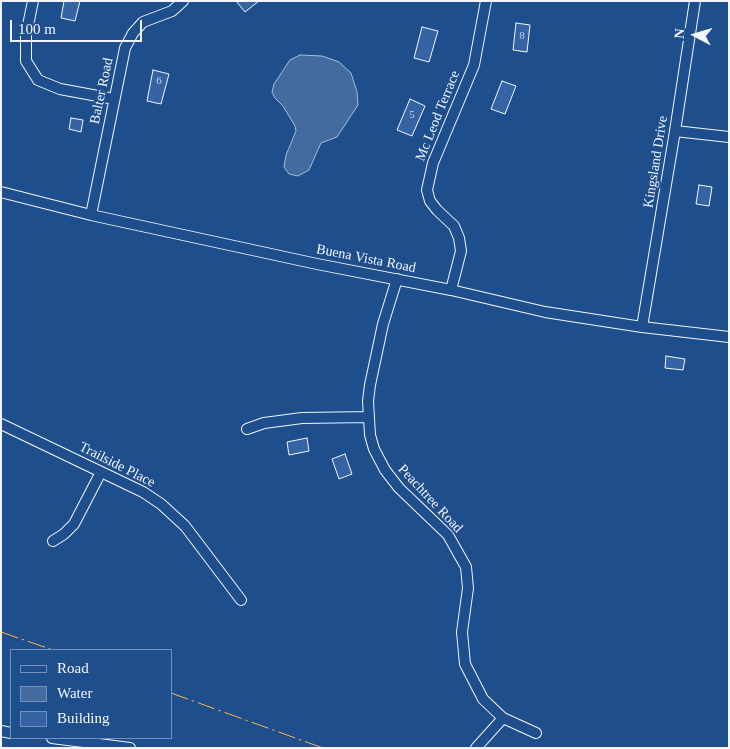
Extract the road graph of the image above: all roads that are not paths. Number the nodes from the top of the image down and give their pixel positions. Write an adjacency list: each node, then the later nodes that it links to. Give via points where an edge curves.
1 (33, 1): 5 (street, via 26,35 26,61 38,80 60,89)
2 (184, 1): 5 (street, Balter Road, via 172,10 143,22 132,33 125,48)
3 (486, 1): 11 (street, Mc Leod Terrace, via 474,65 433,163 427,190 430,201 454,226 459,238 461,251)
4 (694, 1): 6 (street, Kingsland Drive)
5 (114, 99): 9 (street, Balter Road)
6 (675, 131): 7 (street); 12 (street, Kingsland Drive)
7 (729, 136)
8 (1, 192): 9 (street, Buena Vista Road)
9 (91, 215): 10 (street, Buena Vista Road)
10 (397, 279): 11 (street, Buena Vista Road); 14 (street, Peachtree Road, via 371,377)
11 (451, 290): 12 (street, Buena Vista Road, via 545,312)
12 (642, 328): 13 (street, Buena Vista Road)
13 (729, 337)
14 (368, 417): 16 (street, via 302,418 264,423); 20 (street, Peachtree Road, via 374,449 385,470 448,535 466,567 468,588 462,632 465,664 483,699)
15 (1, 424): 17 (street, Trailside Place)
16 (247, 429)
17 (101, 472): 18 (street, via 74,524); 19 (street, Trailside Place, via 143,492 175,516)
18 (53, 541)
19 (241, 600)
20 (503, 718): 21 (street, Peachtree Road); 24 (street)
21 (536, 733)
22 (60, 739): 23 (street)
23 (130, 748)
24 (476, 748)

